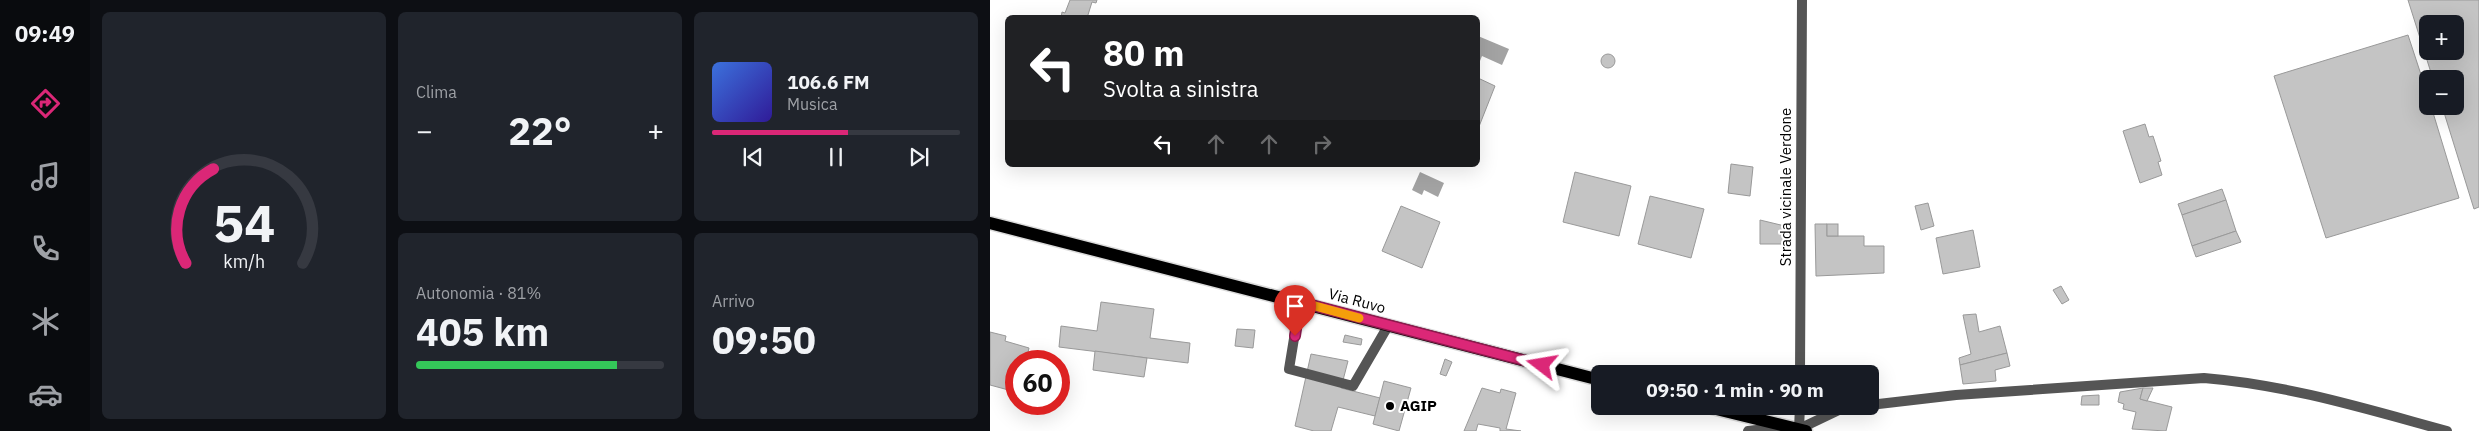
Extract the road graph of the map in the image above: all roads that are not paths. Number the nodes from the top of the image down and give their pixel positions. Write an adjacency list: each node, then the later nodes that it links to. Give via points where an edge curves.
1 (1802, 0): 5 (street, Strada vicinale Verdone)
2 (990, 223): 3 (main road, Via Ruvo)
3 (1300, 302): 4 (main road, Via Ruvo); 4 (street, via 1289,369 1353,386)
4 (1388, 326): 6 (main road, Via Ruvo)
5 (1800, 365)
6 (1591, 378)
7 (1879, 404): 14 (street, via 1956,395 2204,378 2305,392)
8 (1740, 415): 11 (main road)
9 (1801, 415): 12 (street)
10 (1830, 415): 12 (street)
11 (1784, 426): 12 (main road); 13 (street)
12 (1803, 430)
13 (1748, 431)
14 (2447, 431)

